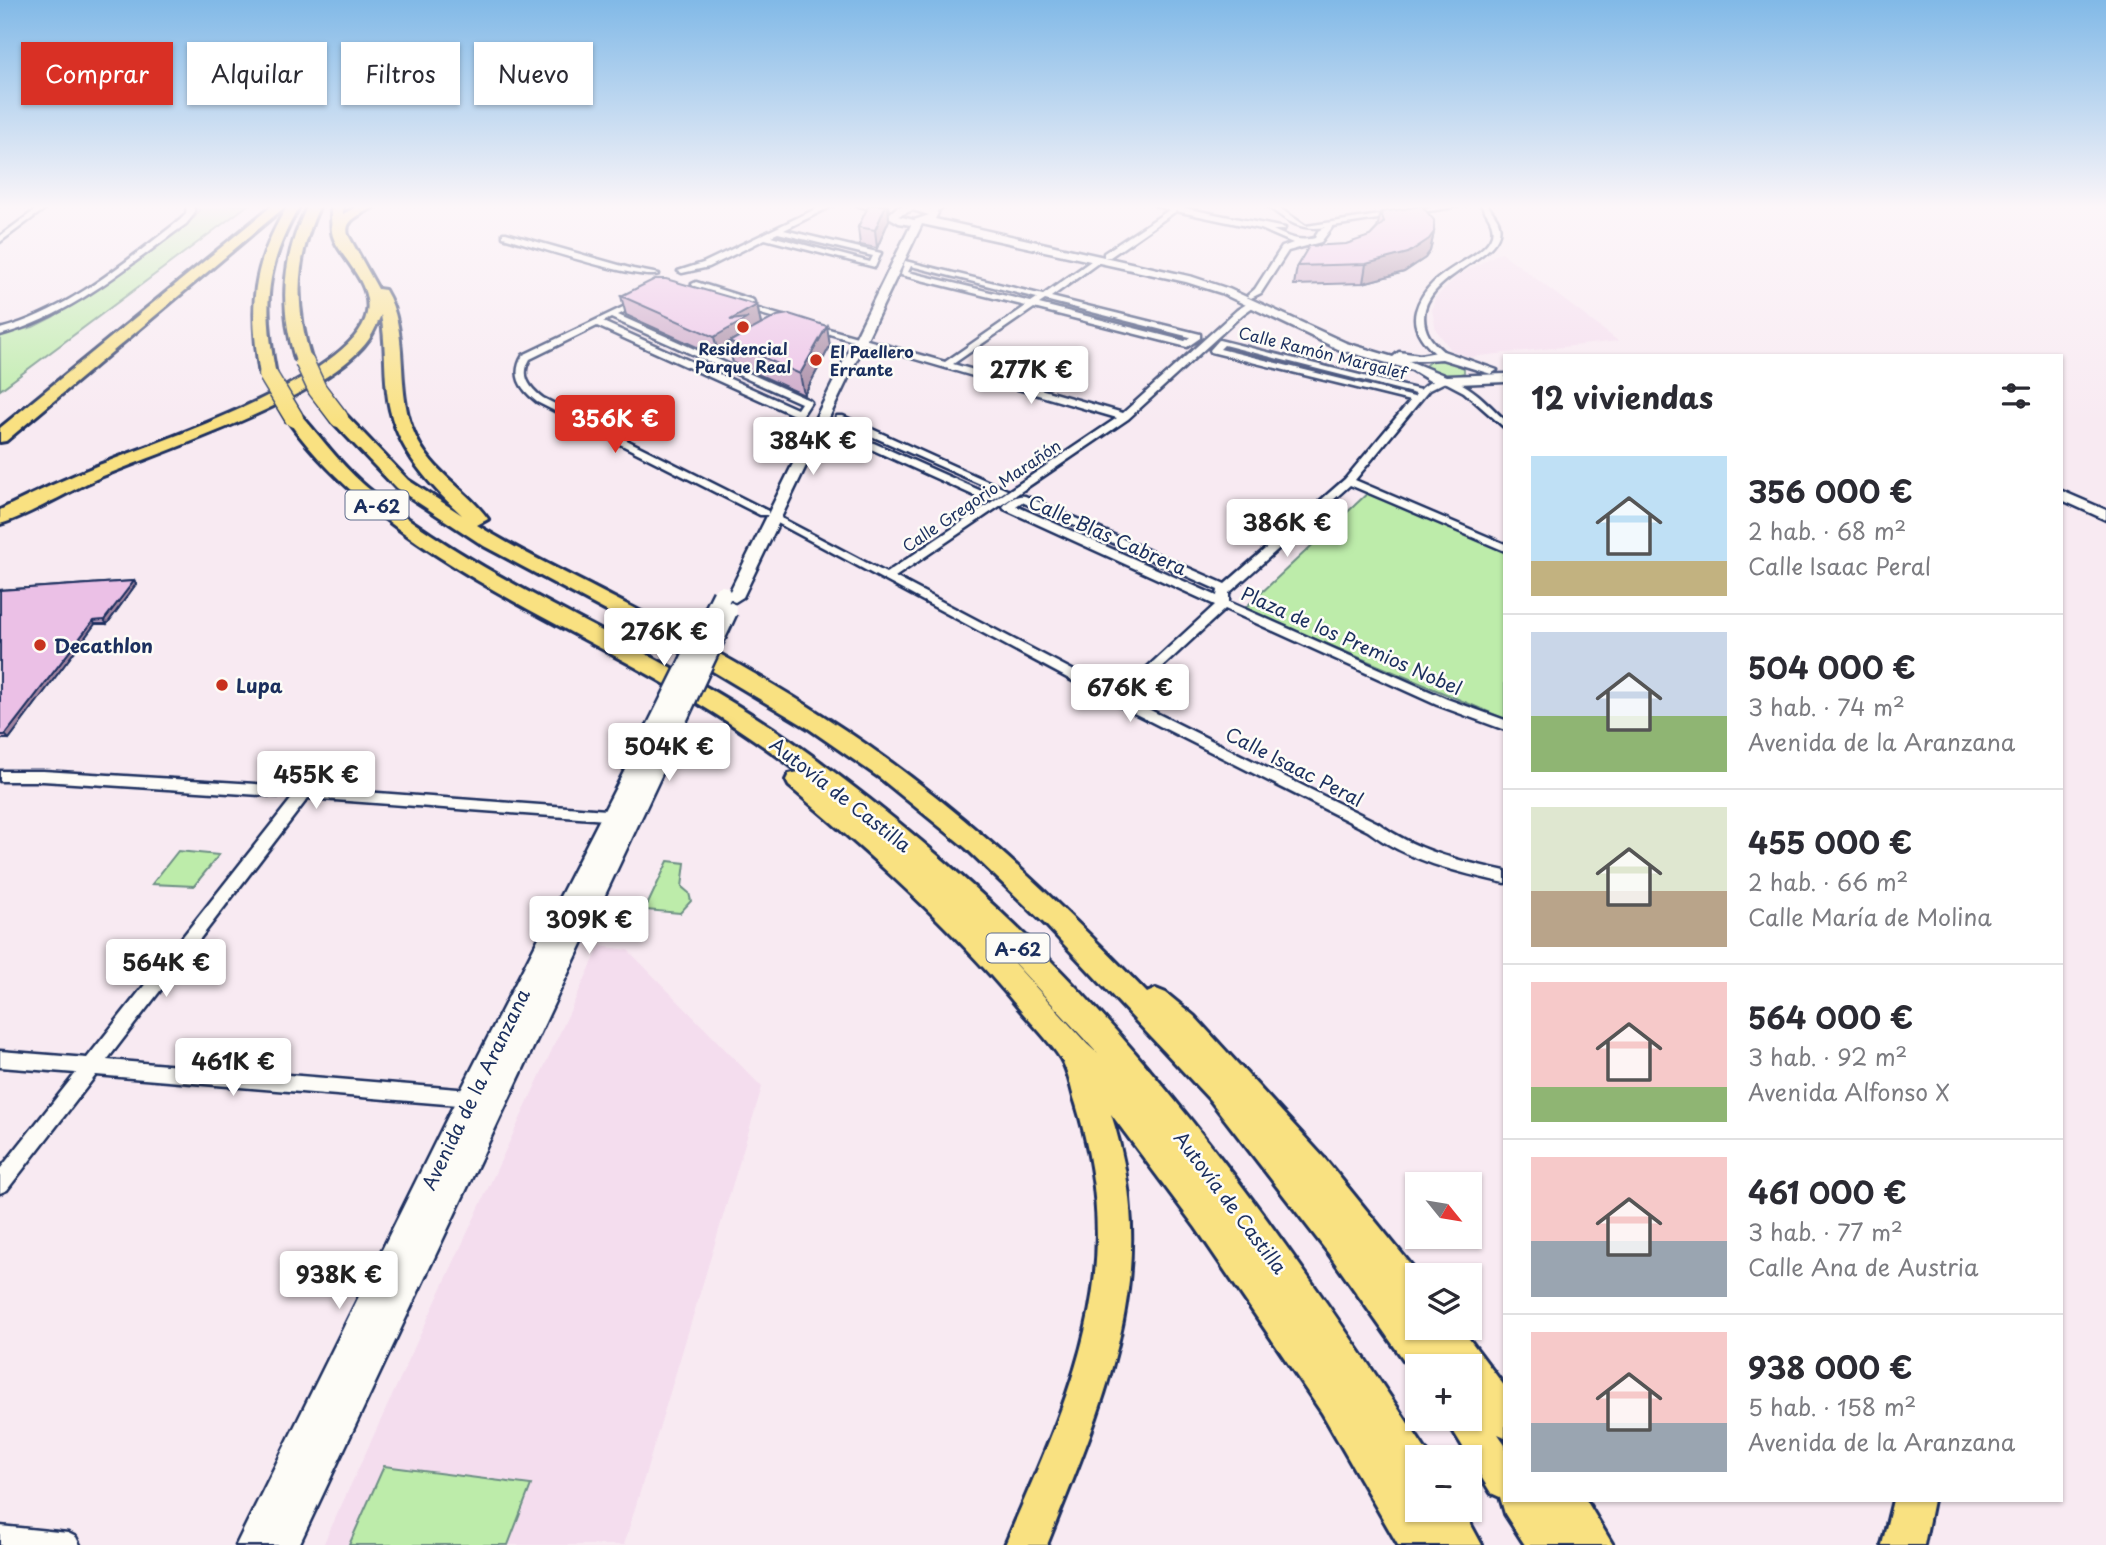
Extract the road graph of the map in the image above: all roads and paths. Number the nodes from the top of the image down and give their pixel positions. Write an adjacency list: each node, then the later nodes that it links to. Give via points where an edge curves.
1 (103, 277): 27 (street, via 34,324)
2 (194, 277): 43 (highway)
3 (263, 277): 53 (highway, Autovía de Castilla / A-62, bridge, via 257,307 268,375 294,418 366,496)
4 (291, 277): 56 (highway, Autovía de Castilla / A-62, bridge, via 288,303 303,359 317,389 339,418 402,484 491,542)
5 (365, 277): 51 (highway, via 374,302 372,319 350,349 319,373 252,409 76,481)
6 (368, 277): 56 (highway, via 387,307 401,424 428,472 495,533)
7 (638, 277): 19 (street)
8 (661, 277): 19 (street)
9 (686, 277): 18 (street)
10 (698, 277): 18 (street)
11 (885, 277): 28 (street, Avenida de la Aranzana)
12 (921, 277): 22 (street, Calle Ramón Margalef)
13 (962, 277): 20 (street, Calle Ramón Margalef)
14 (1074, 277): 20 (street)
15 (1182, 277): 21 (street)
16 (1266, 277): 21 (street, Calle Gregorio Marañón)
17 (1441, 277): 32 (street, via 1425,292 1419,307)
18 (696, 280): 25 (street, via 687,291); 28 (street, via 709,291)
19 (647, 287): 23 (street, via 639,301)
20 (1043, 298): 22 (street); 29 (street, Calle Ramón Margalef, via 1197,336)
21 (1252, 300): 30 (street, Calle Gregorio Marañón); 32 (street, via 1342,346)
22 (1033, 305): 29 (street, Calle Ramón Margalef, via 1187,344); 35 (street)
23 (611, 315): 24 (street); 34 (street)
24 (596, 322): 36 (street, via 799,414 806,402); 49 (street, Calle Isaac Peral, via 522,362 522,383 540,400)
25 (783, 323): 26 (street); 28 (street, via 794,321)
26 (772, 324)
27 (0, 332)
28 (856, 336): 35 (street); 49 (street, Avenida de la Aranzana)
29 (1191, 341): 30 (street, Calle Ramón Margalef)
30 (1206, 344): 40 (street, Calle Ramón Margalef, via 1217,347 1214,350); 41 (street, Calle Gregorio Marañón)
31 (718, 353): 34 (street)
32 (1423, 357): 39 (street, via 1459,359); 40 (street)
33 (730, 358): 36 (street)
34 (707, 359): 36 (street)
35 (950, 363): 41 (street)
36 (719, 364)
37 (1503, 372): 39 (street)
38 (1503, 377): 39 (street)
39 (1467, 378): 40 (street, via 1445,380); 42 (street)
40 (1423, 390): 44 (street)
41 (1128, 414): 54 (street, Calle Gregorio Marañón)
42 (1503, 423)
43 (0, 436)
44 (1349, 481): 52 (street); 55 (street)
45 (2063, 487): 48 (street)
46 (2063, 495): 50 (street)
47 (988, 498): 47 (street, Calle Blas Cabrera, via 1002,490 839,418 834,429)
48 (2106, 507)
49 (769, 516): 54 (street, Calle Isaac Peral); 62 (street, Avenida de la Aranzana, bridge)
50 (2106, 516)
51 (0, 518)
52 (1503, 547)
53 (476, 574): 65 (highway, via 747,741 831,805 942,904); 75 (highway, Autovía de Castilla / A-62, via 635,657 777,743 943,874 1073,1003 1171,1122 1287,1277)
54 (887, 577): 58 (street, Calle Isaac Peral)
55 (1226, 589): 57 (street); 57 (street, Calle Blas Cabrera, via 1021,498 1008,507)
56 (599, 600): 64 (highway, Autovía de Castilla / A-62, via 735,672 889,772 975,841)
57 (1223, 604): 58 (street); 59 (street, Plaza de los Premios Nobel, via 1443,702)
58 (1119, 699): 63 (street, Calle Isaac Peral, via 1373,827 1384,837)
59 (1503, 723)
60 (0, 776): 61 (street)
61 (304, 793): 62 (street); 67 (street)
62 (622, 816): 68 (street, Avenida de la Aranzana); 84 (street, Avenida de la Aranzana)
63 (1503, 876)
64 (1057, 918): 70 (highway, via 1183,1025 1312,1169); 71 (highway, Autovía de Castilla / A-62, via 1220,1090 1341,1242)
65 (1076, 1054): 85 (highway, via 1105,1147 1114,1193 1116,1246 1105,1325 1087,1393); 86 (highway, via 1102,1078 1208,1216 1335,1400)
66 (0, 1059): 67 (street)
67 (89, 1067): 68 (street); 69 (street)
68 (470, 1098): 83 (street, Avenida de la Aranzana)
69 (0, 1184)
70 (1405, 1285)
71 (1422, 1354)
72 (1482, 1387): 73 (highway)
73 (1503, 1415)
74 (1473, 1431): 76 (highway)
75 (1405, 1454)
76 (1503, 1476)
77 (1519, 1502): 88 (highway)
78 (1564, 1502): 89 (highway)
79 (1913, 1502): 90 (highway)
80 (1447, 1522): 87 (highway)
81 (0, 1538): 82 (street)
82 (68, 1545)
83 (252, 1545)
84 (282, 1545)
85 (1026, 1545)
86 (1421, 1545)
87 (1461, 1545)
88 (1549, 1545)
89 (1592, 1545)
90 (1903, 1545)

